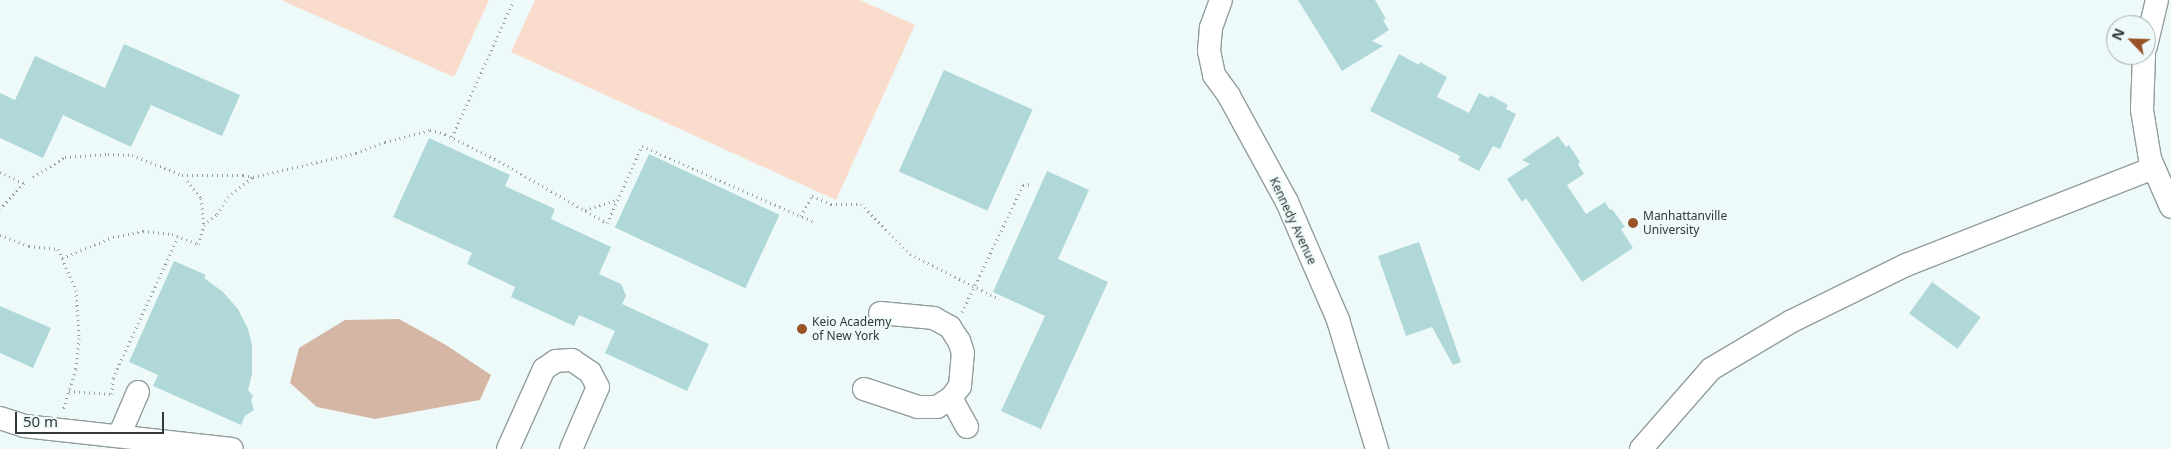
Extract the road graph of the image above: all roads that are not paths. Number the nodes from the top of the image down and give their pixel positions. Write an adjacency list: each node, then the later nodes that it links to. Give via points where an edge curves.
1 (1221, 0): 17 (street, Kennedy Avenue, via 1211,28 1209,51 1214,75 1229,96 1287,202 1338,320)
2 (2157, 0): 3 (street)
3 (2153, 15)
4 (2144, 65): 5 (street, via 2142,110)
5 (2153, 168): 6 (street); 18 (street, via 1906,265 1792,321 1711,369)
6 (2170, 204)
7 (880, 313): 10 (street, via 934,318 950,327 963,353 960,386)
8 (864, 389): 10 (street, via 918,407 937,407)
9 (138, 392): 13 (street)
10 (951, 398): 12 (street)
11 (0, 418): 13 (street, via 24,426)
12 (967, 426)
13 (119, 436): 14 (street)
14 (232, 449)
15 (508, 449): 16 (street, via 544,369 556,361 572,360 590,372 598,387)
16 (570, 449)
17 (1377, 449)
18 (1641, 449)

